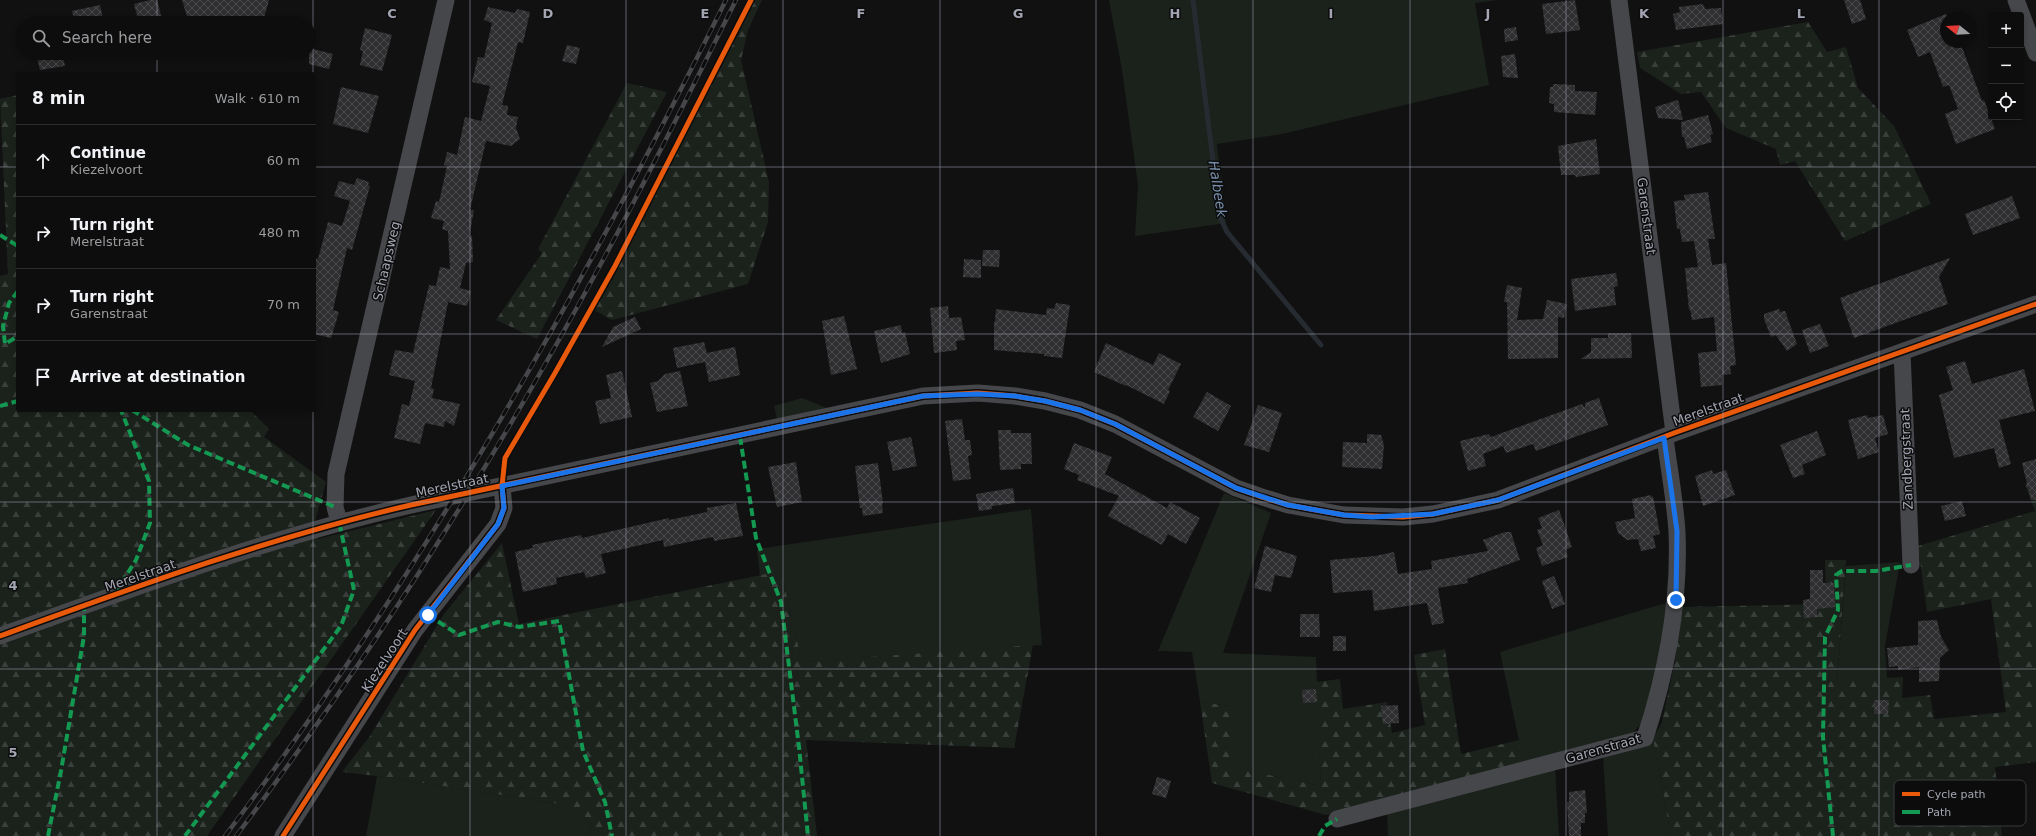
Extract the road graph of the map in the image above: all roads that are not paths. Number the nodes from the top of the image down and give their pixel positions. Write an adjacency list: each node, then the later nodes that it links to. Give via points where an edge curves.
1 (446, 0): 9 (street, Schaapsweg, via 336,474 335,507)
2 (1619, 0): 7 (street, Garenstraat)
3 (2016, 0): 4 (street)
4 (2036, 53)
5 (2036, 304): 6 (street, Merelstraat)
6 (1902, 352): 7 (street, Merelstraat); 10 (street, Zandbergstraat)
7 (1669, 435): 8 (street, Merelstraat, via 1498,500 1433,514 1372,517 1288,505 1236,488 1115,424 1080,410 1015,396 923,396); 12 (street, Garenstraat, via 1677,531 1676,600 1660,694 1645,738)
8 (502, 486): 9 (street, Merelstraat); 13 (street, Kiezelvoort, via 504,508 498,524 415,630)
9 (339, 522): 11 (street, Merelstraat, via 159,580)
10 (1911, 565)
11 (0, 636)
12 (1336, 820)
13 (289, 833)

